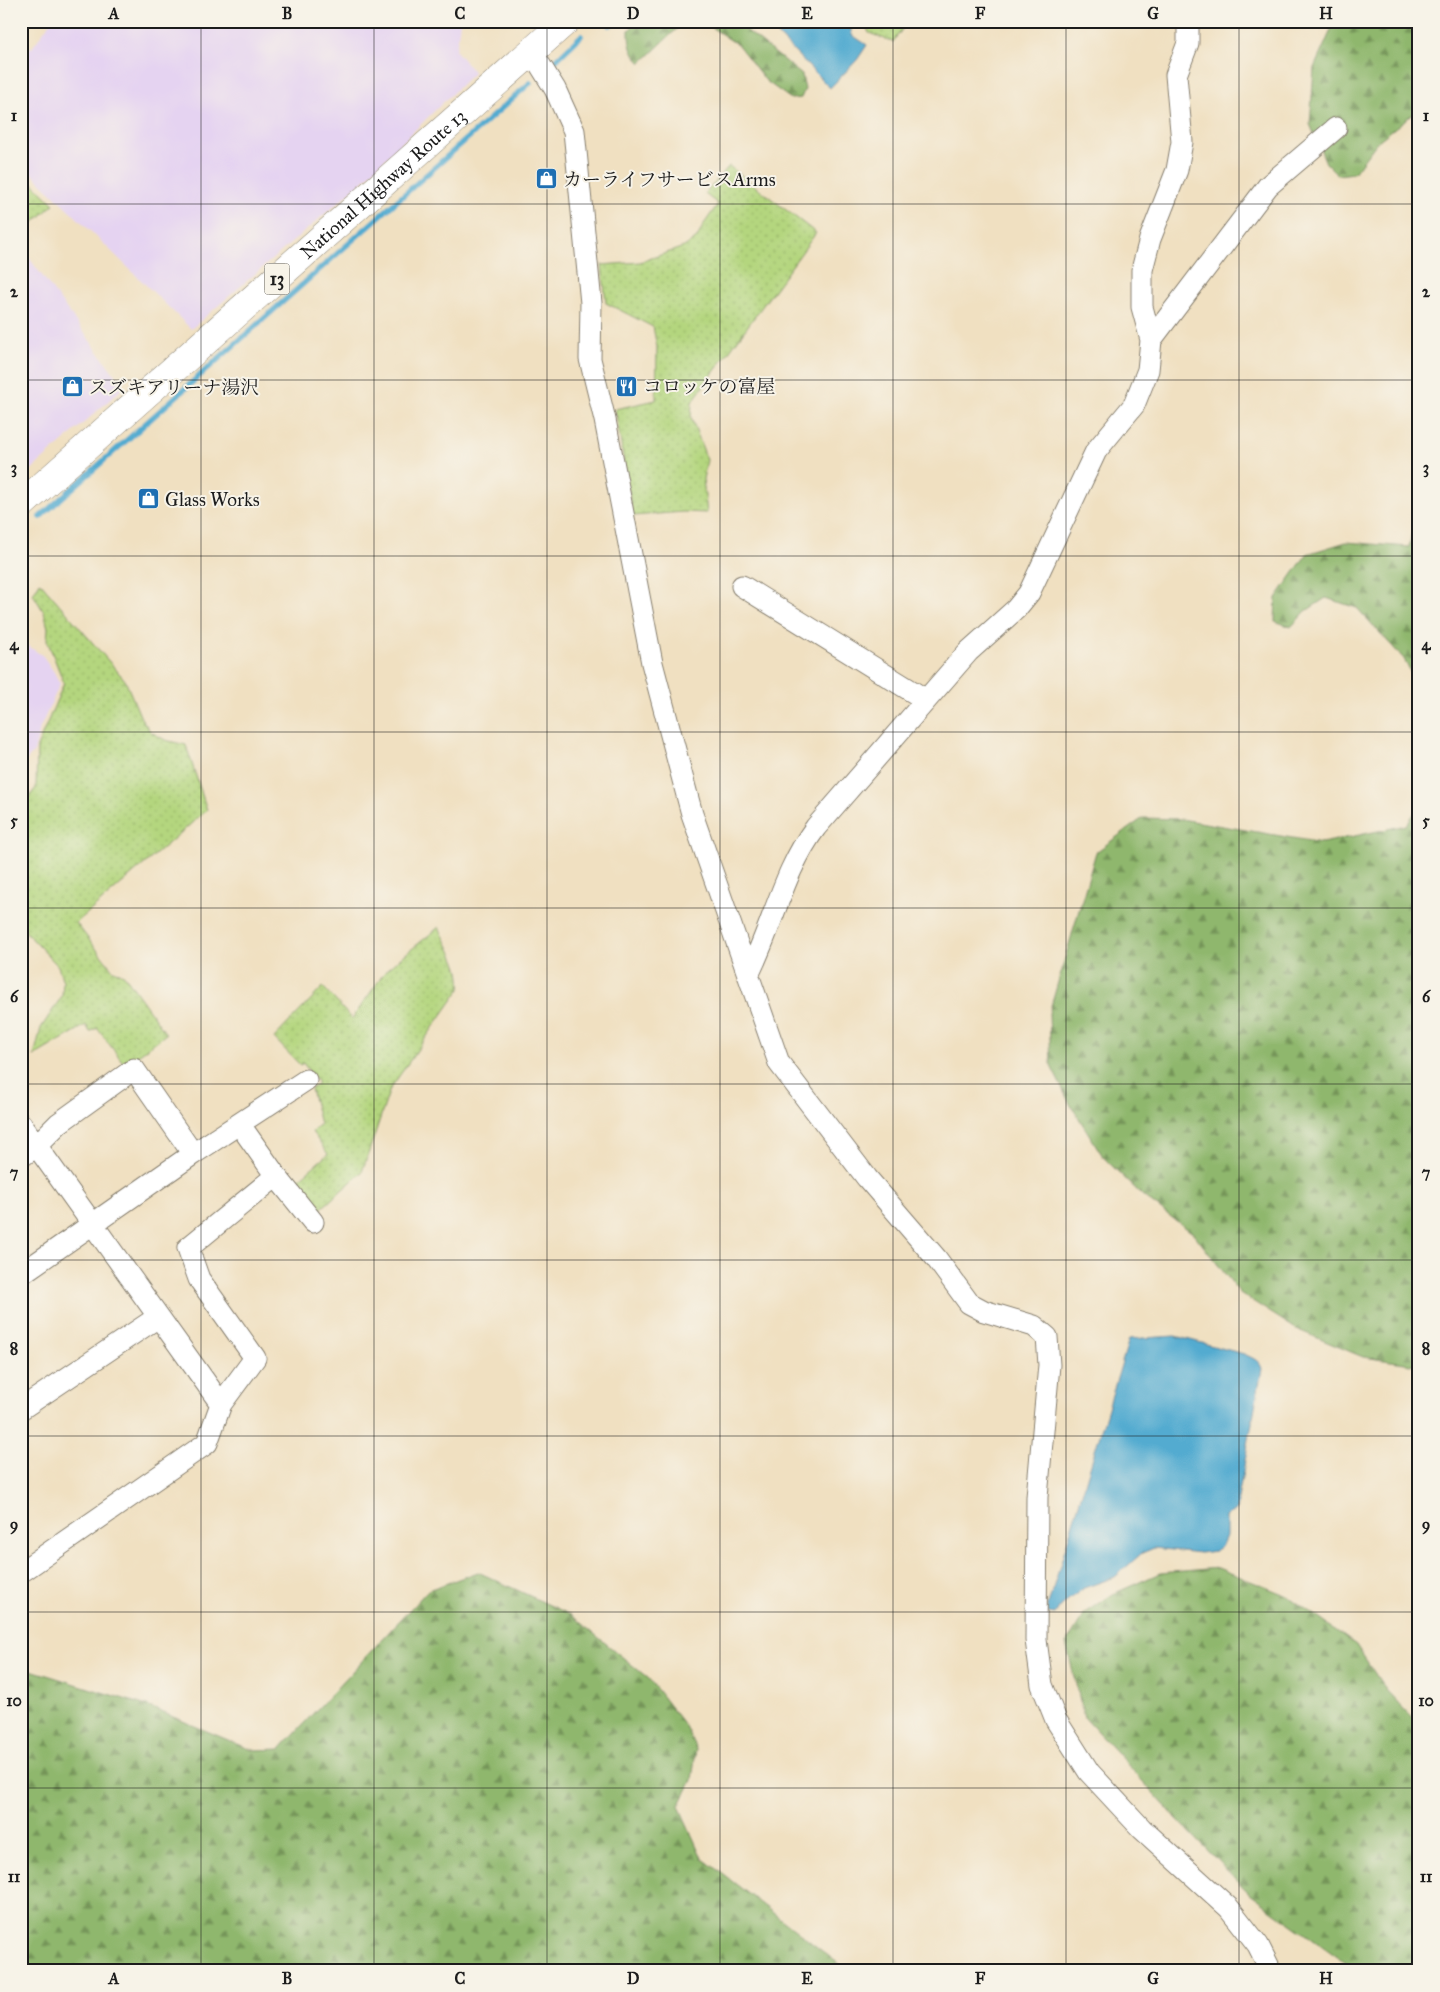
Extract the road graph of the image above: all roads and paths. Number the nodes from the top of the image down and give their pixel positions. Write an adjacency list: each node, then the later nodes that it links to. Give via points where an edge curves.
1 (566, 21): 3 (highway, National Highway Route 13 / 13)
2 (1188, 21): 5 (street, via 1188,43 1176,75 1182,142 1177,170 1150,239 1142,270 1142,307)
3 (532, 52): 6 (highway, National Highway Route 13 / 13); 9 (street, via 555,89 574,131 591,303 590,359 605,420 652,663 692,814)
4 (1336, 128): 5 (street, via 1268,186)
5 (1151, 340): 8 (street, via 1148,370 1134,405 1096,451 1029,593 968,652)
6 (21, 505)
7 (742, 586): 8 (street)
8 (926, 700): 9 (street, via 800,848)
9 (748, 975): 23 (street, via 779,1063 969,1303 984,1311 1034,1326 1047,1337 1049,1365 1037,1497 1036,1640 1042,1685 1056,1720 1089,1772 1142,1829 1229,1908 1258,1945)
10 (306, 1080): 12 (street)
11 (21, 1124): 13 (street)
12 (240, 1125): 14 (street); 15 (street)
13 (29, 1151): 14 (street, via 58,1123 134,1069); 17 (street)
14 (193, 1154): 17 (street)
15 (276, 1176): 16 (street); 20 (street, via 188,1248 199,1279 255,1358)
16 (313, 1222)
17 (92, 1225): 18 (street); 19 (street)
18 (21, 1274)
19 (158, 1317): 20 (street); 21 (street)
20 (221, 1404): 22 (street, via 207,1443 24,1570)
21 (21, 1409)
22 (21, 1566)
23 (1271, 1971)

